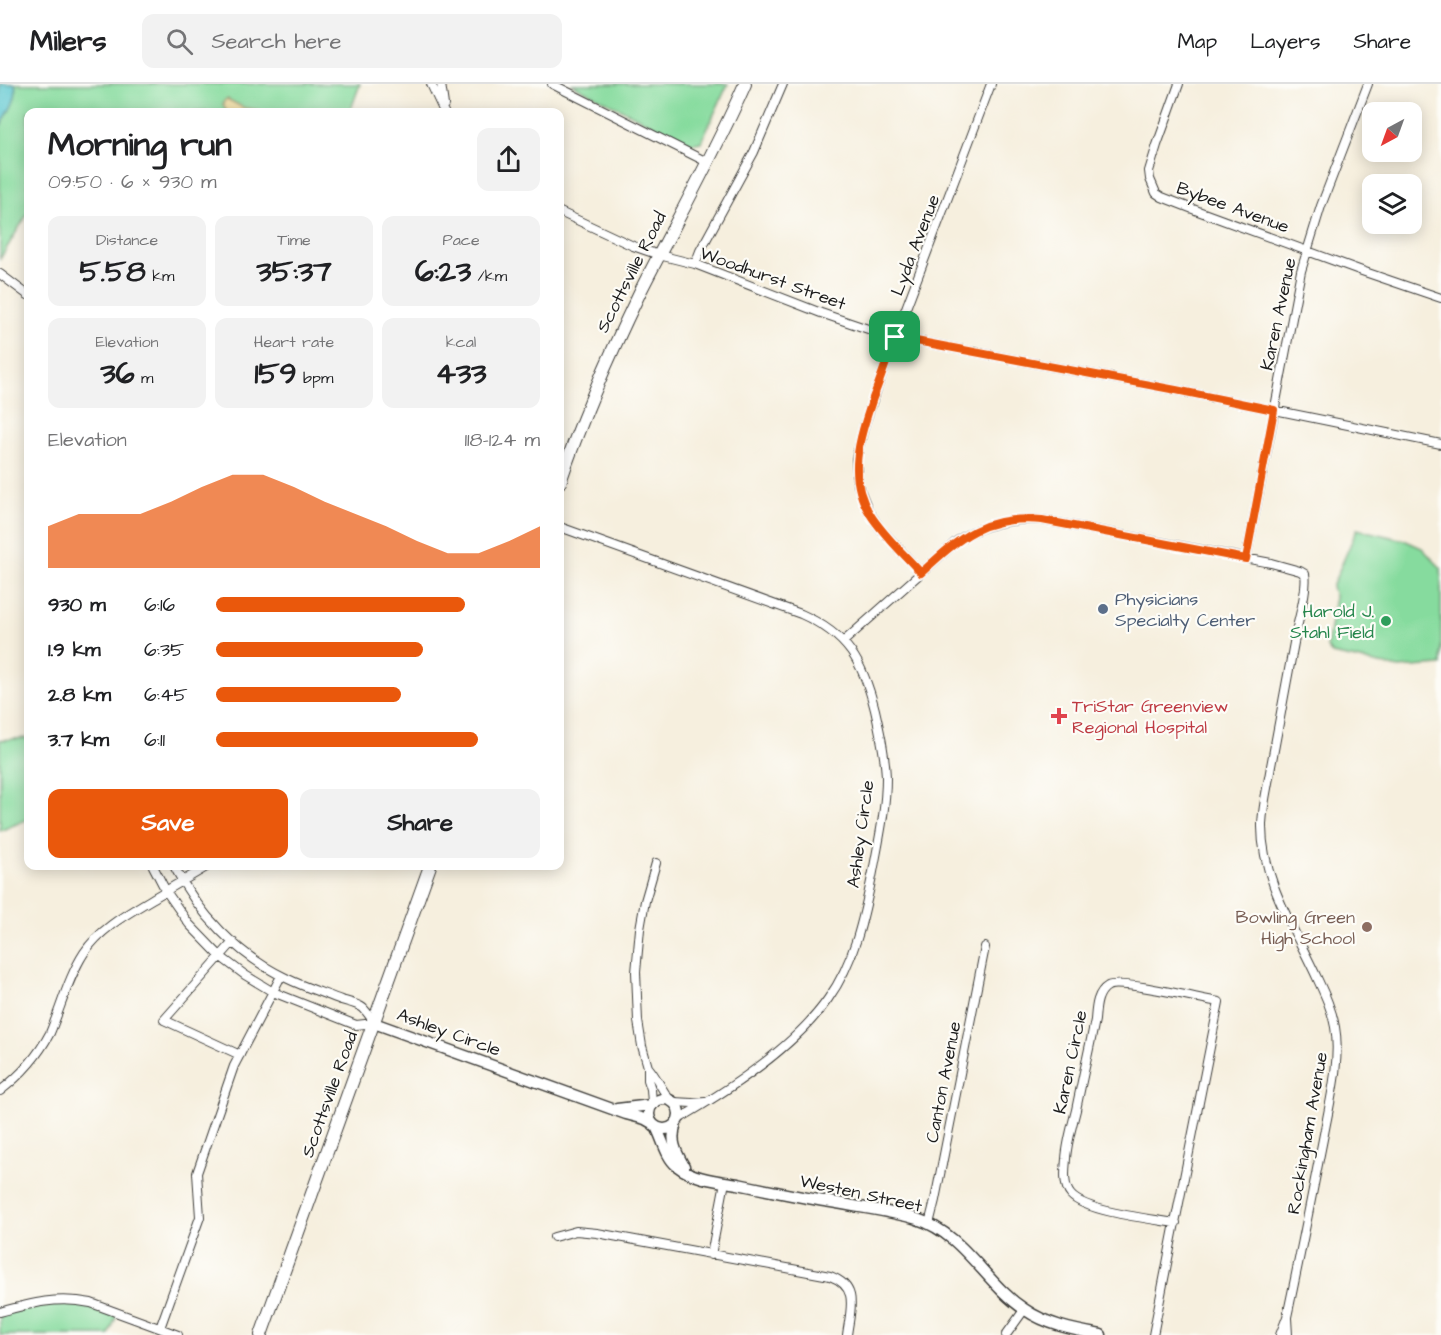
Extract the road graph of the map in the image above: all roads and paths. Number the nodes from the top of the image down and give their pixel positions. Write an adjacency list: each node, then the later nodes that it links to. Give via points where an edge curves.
1 (431, 84): 9 (street)
2 (441, 84): 10 (street)
3 (552, 84): 11 (street)
4 (745, 84): 11 (main road, Scottsville Road)
5 (783, 84): 15 (street, via 754,152)
6 (992, 84): 19 (street, Lyda Avenue)
7 (1179, 84): 13 (street, Bybee Avenue, via 1149,171 1156,193)
8 (1368, 84): 13 (street, Karen Avenue)
9 (442, 108)
10 (444, 108)
11 (707, 162): 14 (main road, Scottsville Road)
12 (564, 214): 14 (street, Woodhurst Street)
13 (1307, 250): 18 (street); 20 (street, Karen Avenue)
14 (660, 255): 15 (street, Woodhurst Street); 22 (main road, Scottsville Road, via 602,373)
15 (695, 264): 19 (street, Woodhurst Street)
16 (0, 274): 17 (street)
17 (24, 291)
18 (1441, 298)
19 (895, 337): 20 (street, Woodhurst Street); 25 (street, Lyda Avenue, via 861,435 857,477 864,503 874,520)
20 (1274, 410): 21 (street, Woodhurst Street); 24 (street, Karen Avenue)
21 (1441, 444)
22 (564, 471)
23 (564, 528): 26 (street, Ashley Circle, via 801,614 823,625)
24 (1246, 559): 25 (street, via 1042,520 1019,519 986,525 966,535); 57 (street, Rockingham Avenue, via 1305,574 1262,836 1274,886 1332,1014 1337,1039 1316,1179)
25 (921, 573): 26 (street)
26 (843, 642): 44 (street, Ashley Circle, via 865,676 881,736 886,777 880,835 857,940 837,986 806,1026 739,1081)
27 (656, 863): 41 (street, via 643,910 636,972 638,1021)
28 (155, 870): 33 (street)
29 (176, 870): 32 (street)
30 (201, 870): 32 (street)
31 (429, 870): 39 (main road, Scottsville Road)
32 (182, 881): 33 (street); 34 (street, via 206,915)
33 (166, 891): 36 (street, via 189,924); 42 (street, via 125,916 92,943 75,969 45,1043 25,1069)
34 (233, 942): 36 (street); 37 (street)
35 (984, 947): 52 (street, Canton Avenue)
36 (221, 957): 38 (street); 40 (street, via 164,1020)
37 (282, 976): 38 (street); 39 (street, via 362,1007)
38 (273, 992): 39 (street, via 356,1025); 40 (street)
39 (374, 1023): 46 (street, Ashley Circle); 60 (main road, Scottsville Road)
40 (240, 1055): 58 (street, via 197,1173 200,1217)
41 (648, 1068): 43 (street); 45 (street)
42 (0, 1090)
43 (672, 1101): 44 (street); 45 (street, via 660,1099); 47 (street, via 678,1111)
44 (706, 1102): 47 (street, Ashley Circle)
45 (652, 1104): 46 (street, Ashley Circle); 48 (street, via 649,1116)
46 (614, 1109): 48 (street, Ashley Circle)
47 (676, 1121): 48 (street, via 664,1129); 49 (street, via 674,1149)
48 (654, 1125): 49 (street, Westen Street, via 672,1161)
49 (687, 1171): 50 (street, Westen Street)
50 (725, 1182): 52 (street, Westen Street, via 880,1210); 54 (street)
51 (1176, 1223): 51 (street, Karen Circle, via 1219,1002 1124,984 1108,986 1097,1003 1066,1154 1066,1186 1079,1201 1098,1208); 64 (street, Karen Circle)
52 (929, 1224): 55 (street, Westen Street, via 956,1242)
53 (554, 1237): 54 (street, via 597,1233)
54 (711, 1254): 61 (street, via 838,1279 851,1297)
55 (1024, 1310): 62 (street); 63 (street, Westen Street, via 1050,1323)
56 (0, 1312): 58 (street, via 54,1300 79,1300)
57 (1287, 1317): 65 (street, Rockingham Avenue); 66 (street, Rockingham Avenue)
58 (160, 1328): 59 (street)
59 (178, 1335)
60 (261, 1335)
61 (847, 1335)
62 (1006, 1335)
63 (1101, 1335)
64 (1153, 1335)
65 (1280, 1335)
66 (1288, 1335)

